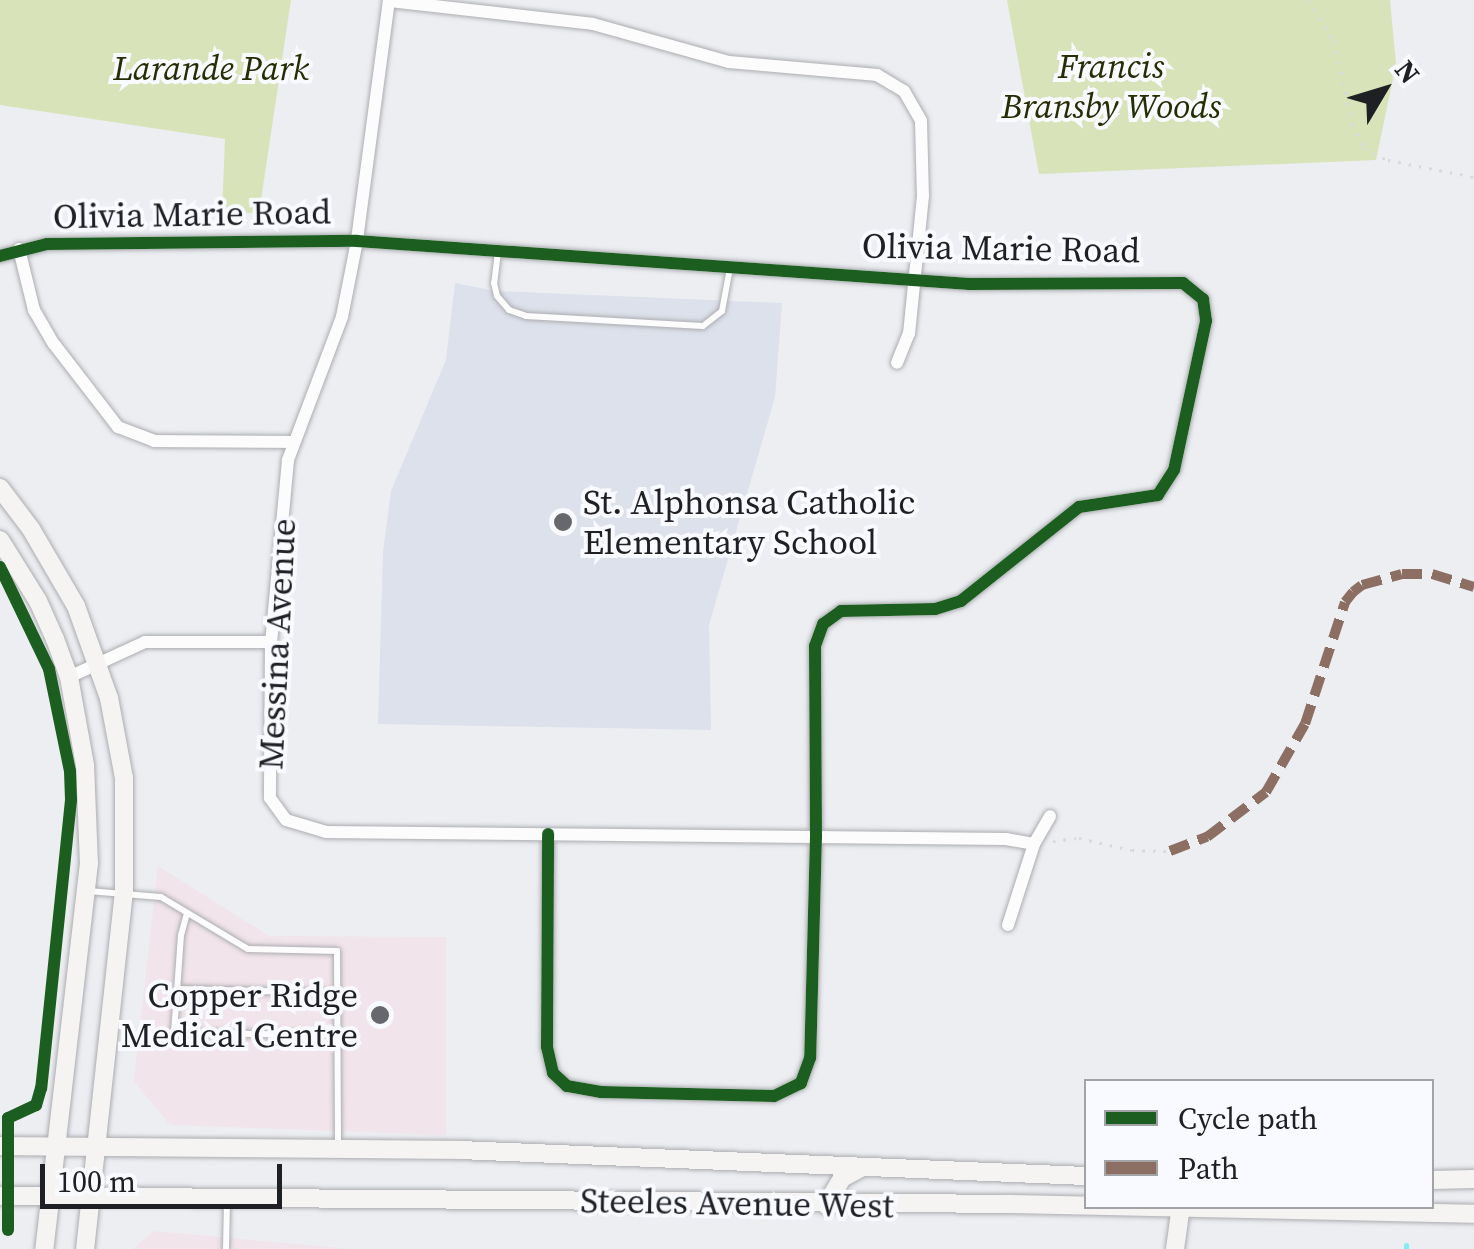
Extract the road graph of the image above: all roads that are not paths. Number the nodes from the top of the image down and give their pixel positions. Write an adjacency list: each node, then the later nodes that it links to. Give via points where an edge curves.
1 (389, 1): 2 (street, Messina Avenue); 7 (street, via 593,24 729,62 877,75 904,91 921,121 924,196)
2 (356, 241): 3 (street, Olivia Marie Road); 4 (street, Olivia Marie Road); 9 (street, Messina Avenue, via 342,317)
3 (19, 249): 5 (street, Olivia Marie Road); 9 (street, via 34,310 118,428 154,441)
4 (498, 251): 6 (street, Olivia Marie Road); 6 (lane, via 494,283 500,302 520,315 542,317 707,324 724,307)
5 (0, 256)
6 (730, 266): 7 (street, Olivia Marie Road)
7 (913, 280): 8 (street, via 909,333); 17 (street, Olivia Marie Road, via 1183,283 1203,299 1206,321 1174,470 1158,496 1079,506 961,602 935,609 840,611 822,624 815,646)
8 (897, 363)
9 (294, 442): 12 (street, Messina Avenue)
10 (0, 488): 13 (main road, via 64,582)
11 (0, 540): 14 (main road, via 38,602)
12 (271, 642): 13 (street, via 145,642); 16 (street, Messina Avenue, via 270,798 286,820 326,832)
13 (99, 664): 14 (street); 20 (main road, via 124,778)
14 (69, 677): 19 (main road, via 85,764)
15 (1050, 816): 18 (street)
16 (548, 834): 17 (street, Messina Avenue); 17 (street, via 547,1047 553,1073 567,1086 601,1092 774,1096 801,1083 810,1058)
17 (816, 836): 18 (street, Messina Avenue)
18 (1034, 844): 22 (street)
19 (86, 891): 20 (lane); 27 (main road)
20 (124, 891): 21 (lane, via 161,897); 28 (main road)
21 (187, 913): 23 (lane); 24 (lane, via 248,949 337,951)
22 (1008, 924)
23 (177, 988): 24 (lane); 25 (lane, via 174,1033)
24 (338, 993): 25 (lane)
25 (339, 1036): 29 (lane)
26 (0, 1146): 27 (main road, Steeles Avenue West)
27 (56, 1147): 28 (main road, Steeles Avenue West); 35 (main road)
28 (98, 1148): 29 (main road, Steeles Avenue West); 36 (main road)
29 (338, 1150): 30 (main road, Steeles Avenue West)
30 (862, 1168): 31 (main road, Steeles Avenue West); 38 (main road, via 842,1178)
31 (1084, 1176)
32 (1434, 1180): 33 (main road)
33 (1474, 1180)
34 (0, 1196): 35 (main road, Steeles Avenue West)
35 (50, 1196): 36 (main road, Steeles Avenue West); 42 (main road)
36 (92, 1196): 37 (main road, Steeles Avenue West); 43 (main road)
37 (227, 1198): 38 (main road, Steeles Avenue West); 44 (lane)
38 (826, 1205): 39 (main road, Steeles Avenue West)
39 (1084, 1208)
40 (1180, 1209): 41 (main road, Steeles Avenue West); 45 (main road)
41 (1474, 1214)
42 (44, 1249)
43 (85, 1249)
44 (226, 1249)
45 (1175, 1249)

